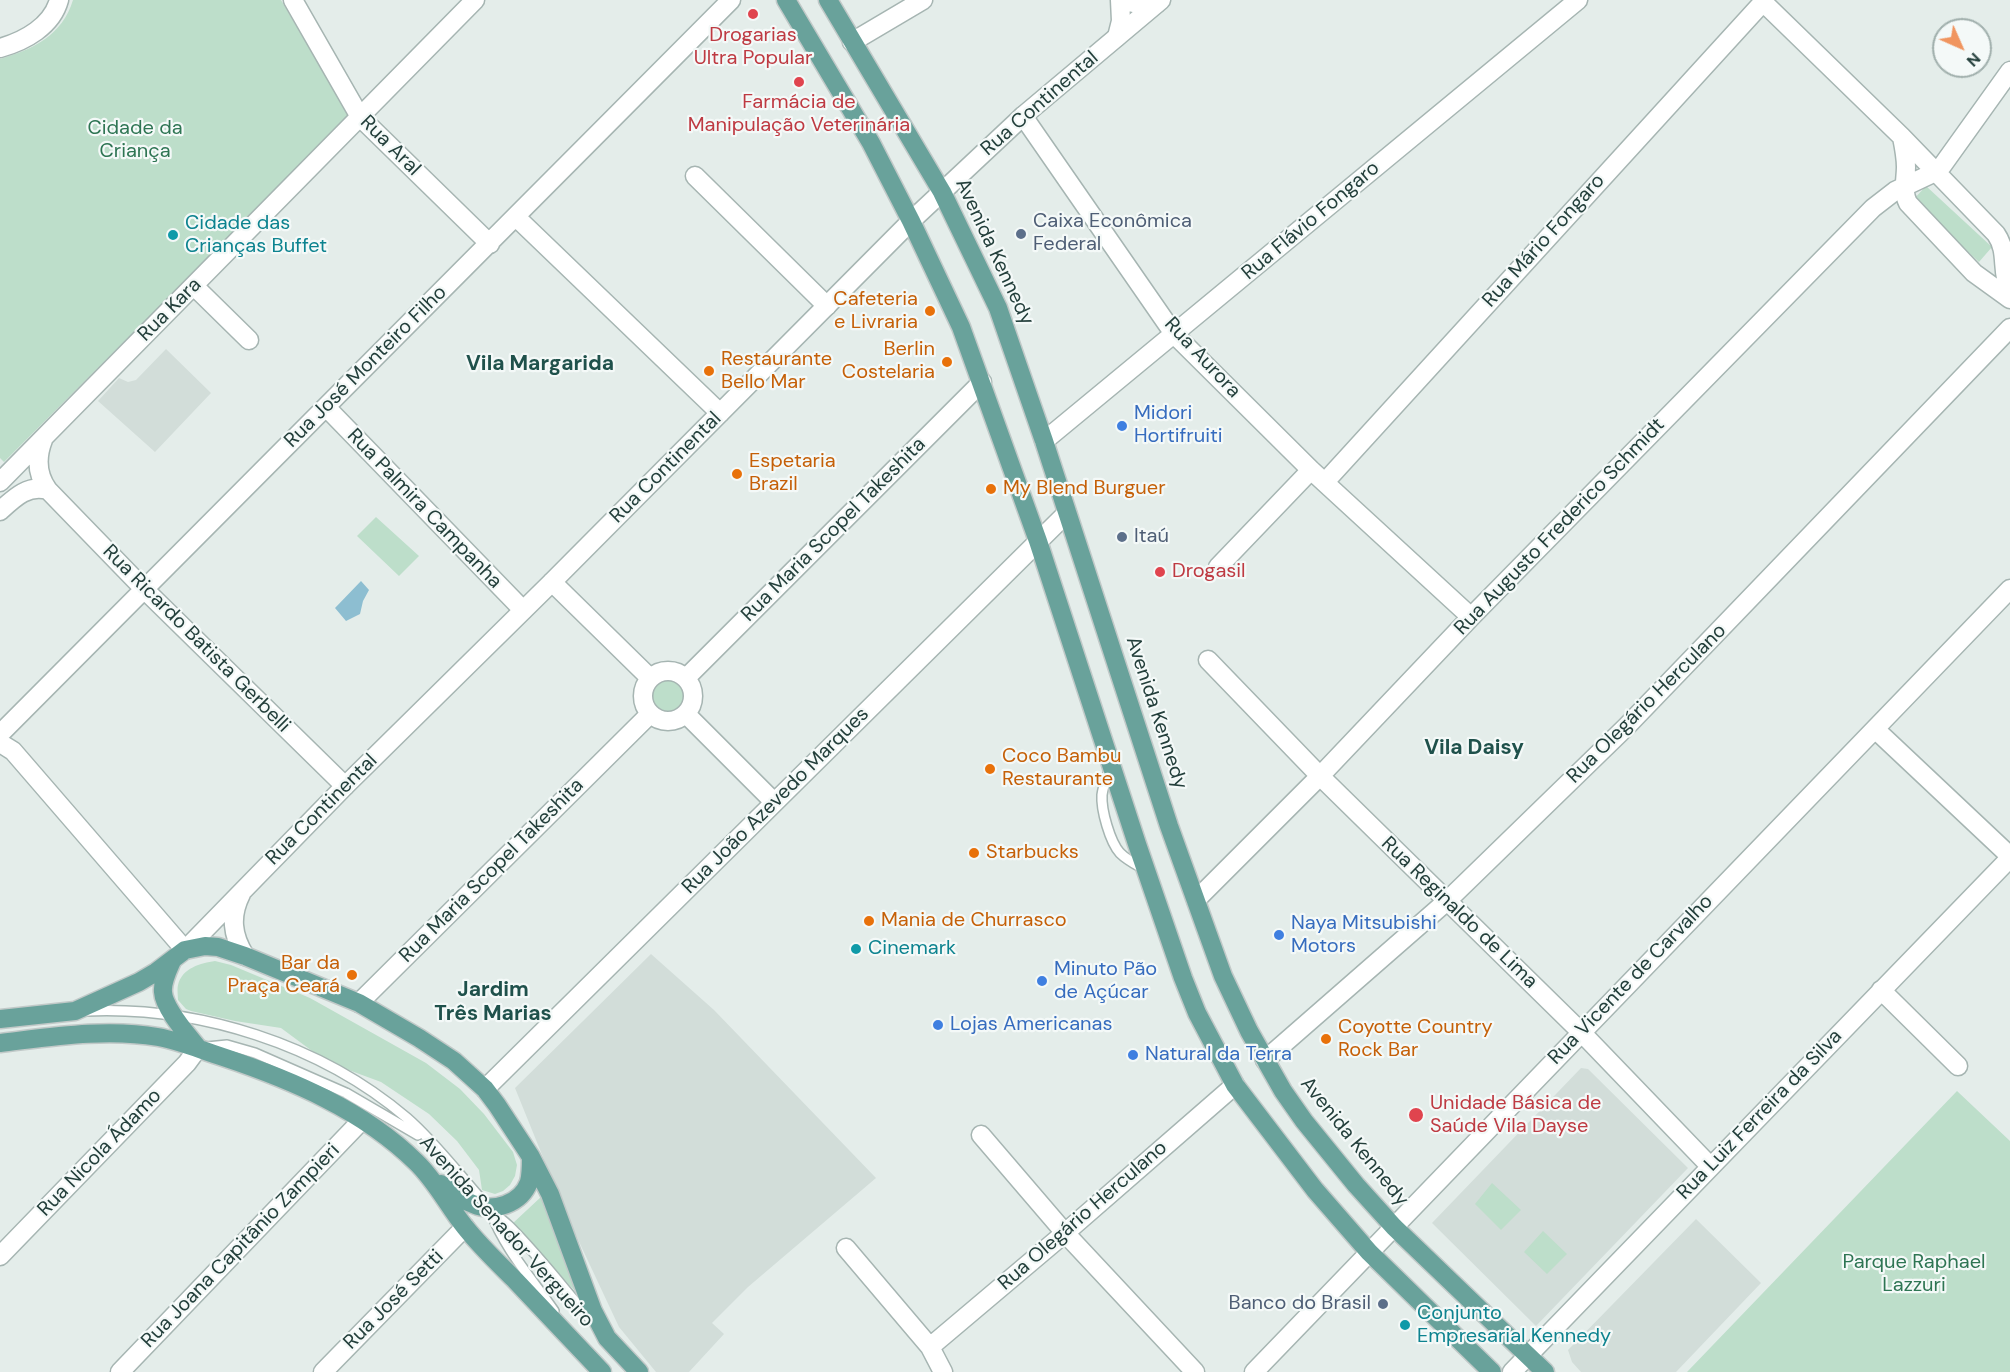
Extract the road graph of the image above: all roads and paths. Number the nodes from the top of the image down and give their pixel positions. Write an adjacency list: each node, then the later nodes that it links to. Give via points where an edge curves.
1 (59, 0): 14 (street, via 53,14 36,31)
2 (293, 0): 17 (street, Rua Aral)
3 (475, 0): 17 (street, Rua Kara)
4 (731, 0): 23 (street, Rua José Monteiro Filho)
5 (786, 0): 24 (main road, via 871,143)
6 (828, 0): 13 (main road, Avenida Kennedy)
7 (923, 0): 13 (street)
8 (1120, 0): 11 (street, via 1138,4); 12 (street, via 1122,21)
9 (1578, 0): 33 (street, Rua Flávio Fongaro)
10 (1764, 1): 18 (street); 43 (street, Rua Mário Fongaro)
11 (1159, 2): 12 (street, Rua Continental)
12 (1117, 37): 16 (street, Rua Continental)
13 (852, 42): 22 (main road, Avenida Kennedy)
14 (0, 48)
15 (2010, 70): 19 (street)
16 (1023, 116): 22 (street, Rua Continental); 33 (street, Rua Aurora)
17 (360, 117): 25 (street, Rua Aral); 28 (street, Rua Kara)
18 (1902, 137): 19 (street); 21 (street)
19 (1937, 171): 21 (street, Rua Augusto Frederico Schmidt); 26 (street, via 1996,234)
20 (695, 176): 31 (street)
21 (1904, 186): 27 (street, via 1908,203); 54 (street, Rua Augusto Frederico Schmidt, via 1873,208)
22 (942, 192): 24 (street, Rua Continental); 39 (main road, Avenida Kennedy, via 1001,316)
23 (516, 217): 25 (street, Rua José Monteiro Filho); 37 (street)
24 (910, 221): 31 (street, Rua Continental); 35 (main road, via 953,308)
25 (490, 244): 36 (street, Rua José Monteiro Filho)
26 (2007, 253): 27 (street, via 1987,270); 29 (street, via 2004,273)
27 (1974, 273): 30 (street)
28 (194, 286): 34 (street); 38 (street, Rua Kara)
29 (2010, 291)
30 (2010, 299)
31 (827, 306): 37 (street, Rua Continental)
32 (2010, 328): 69 (street, Rua Olegário Herculano, via 1626,727)
33 (1174, 334): 39 (street, Rua Flávio Fongaro); 41 (street, Rua Aurora)
34 (249, 340)
35 (982, 382): 48 (main road); 57 (street, Rua Maria Scopel Takeshita)
36 (326, 407): 51 (street, Rua José Monteiro Filho); 53 (street, Rua Palmira Campanha)
37 (720, 413): 50 (street, Rua Continental)
38 (44, 438): 40 (street, Rua Kara); 44 (street, Rua Ricardo Batista Gerbelli, via 38,461)
39 (1044, 441): 47 (main road, Avenida Kennedy)
40 (15, 467): 42 (street, Rua Kara); 45 (street, via 24,479)
41 (1311, 470): 43 (street, Rua Aurora); 49 (street)
42 (0, 482)
43 (1324, 482): 54 (street, Rua Aurora)
44 (48, 490): 45 (street, via 37,488); 51 (street, Rua Ricardo Batista Gerbelli)
45 (22, 493): 46 (street)
46 (0, 511)
47 (1067, 513): 48 (street, Rua João Azevedo Marques); 68 (main road, Avenida Kennedy)
48 (1038, 542): 65 (street, Rua João Azevedo Marques); 82 (main road, via 1183,978)
49 (1218, 567)
50 (552, 582): 53 (street, Rua Continental); 56 (street)
51 (144, 589): 61 (street, Rua José Monteiro Filho); 64 (street, Rua Ricardo Batista Gerbelli)
52 (2010, 589): 60 (street, Rua Vicente de Carvalho)
53 (523, 610): 64 (street, Rua Continental)
54 (1471, 617): 63 (street, Rua Augusto Frederico Schmidt)
55 (1208, 660): 63 (street, Rua Reginaldo de Lima)
56 (650, 678): 57 (street, via 664,671); 58 (street, via 643,700)
57 (686, 678): 59 (street, via 693,692)
58 (650, 714): 59 (street, via 664,722); 73 (street, Rua Maria Scopel Takeshita)
59 (686, 714): 65 (street)
60 (1875, 729): 66 (street); 77 (street, Rua Vicente de Carvalho)
61 (0, 734)
62 (0, 744): 70 (street, via 13,751)
63 (1320, 776): 68 (street, Rua Augusto Frederico Schmidt); 69 (street, Rua Reginaldo de Lima)
64 (345, 786): 67 (street, Rua Continental)
65 (774, 802): 83 (street, Rua João Azevedo Marques)
66 (2010, 857): 72 (street, Rua Luiz Ferreira da Silva)
67 (243, 889): 70 (street, Rua Continental); 71 (street, via 233,923)
68 (1196, 900): 80 (main road, Avenida Kennedy, via 1223,976)
69 (1447, 901): 77 (street, Rua Reginaldo de Lima); 80 (street, Rua Olegário Herculano)
70 (179, 955): 71 (main road, via 196,947 211,946); 74 (main road, via 139,982); 75 (main road, via 165,978 163,990)
71 (245, 956): 73 (main road)
72 (1881, 990): 81 (street); 88 (street, Rua Luiz Ferreira da Silva)
73 (359, 1003): 83 (main road, via 453,1061)
74 (75, 1011): 75 (lane, Avenida Senador Vergueiro); 76 (main road, Avenida Senador Vergueiro)
75 (173, 1015): 79 (main road); 86 (lane, Avenida Senador Vergueiro, via 256,1035 321,1063 408,1119)
76 (0, 1019)
77 (1581, 1032): 88 (street, Rua Reginaldo de Lima); 92 (street, Rua Vicente de Carvalho)
78 (0, 1043): 79 (main road, Avenida Senador Vergueiro, via 120,1034 157,1037)
79 (198, 1048): 84 (main road, Avenida Senador Vergueiro, via 296,1083); 86 (lane, Avenida Senador Vergueiro, via 227,1045 266,1058 346,1093); 96 (street, Rua Nicola Ádamo)
80 (1265, 1060): 92 (main road, Avenida Kennedy, via 1305,1121)
81 (1958, 1066)
82 (1235, 1085): 93 (street, Rua Olegário Herculano); 95 (main road, via 1315,1190)
83 (485, 1089): 87 (main road)
84 (362, 1120): 89 (main road, Avenida Senador Vergueiro); 101 (street, Rua Joana Capitânio Zampieri)
85 (981, 1135): 93 (street)
86 (437, 1149): 90 (lane, Avenida Senador Vergueiro)
87 (531, 1157): 90 (main road, via 526,1187 511,1202); 97 (main road, via 550,1194 582,1286)
88 (1710, 1166): 100 (street, Rua Luiz Ferreira da Silva)
89 (427, 1173): 90 (main road, via 469,1202); 91 (main road, Avenida Senador Vergueiro)
90 (489, 1208): 97 (lane, Avenida Senador Vergueiro, via 519,1236); 99 (lane, Avenida Senador Vergueiro, via 507,1245)
91 (465, 1227): 99 (main road, Avenida Senador Vergueiro); 102 (street, Rua José Setti)
92 (1394, 1227): 95 (street, Rua Vicente de Carvalho); 100 (main road, Avenida Kennedy)
93 (1065, 1233): 98 (street, Rua Olegário Herculano); 106 (street)
94 (846, 1248): 98 (street)
95 (1369, 1252): 107 (street, Rua Vicente de Carvalho); 108 (main road)
96 (0, 1256)
97 (608, 1338): 104 (main road, Avenida Senador Vergueiro)
98 (930, 1347): 105 (street)
99 (586, 1355): 103 (main road, Avenida Senador Vergueiro)
100 (1528, 1355): 109 (street, Rua Luiz Ferreira da Silva); 110 (main road, Avenida Kennedy)
101 (120, 1372)
102 (323, 1372)
103 (602, 1372)
104 (639, 1372)
105 (943, 1372)
106 (1195, 1372)
107 (1254, 1372)
108 (1492, 1372)
109 (1512, 1372)
110 (1545, 1372)

